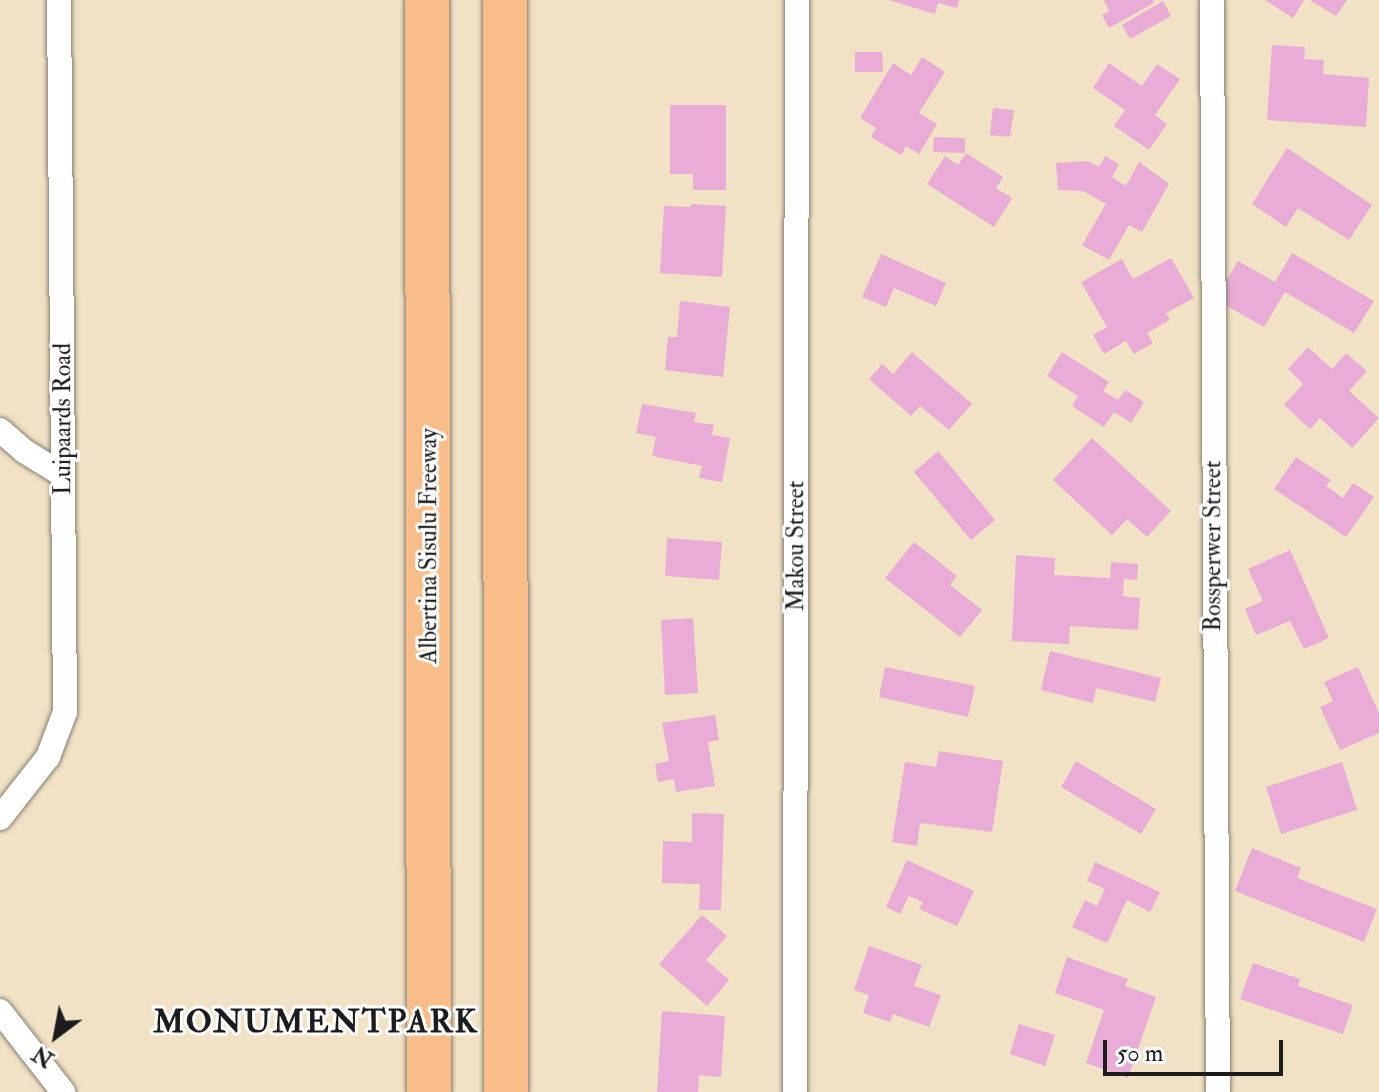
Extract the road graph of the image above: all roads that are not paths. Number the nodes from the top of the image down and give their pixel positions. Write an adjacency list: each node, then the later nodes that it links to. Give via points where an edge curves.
1 (59, 0): 7 (street, Luipaards Road)
2 (427, 0): 11 (highway, Albertina Sisulu Freeway)
3 (505, 0): 12 (highway)
4 (797, 0): 13 (street, Makou Street)
5 (1212, 0): 14 (street, Bossperwer Street)
6 (0, 430): 7 (street)
7 (63, 475): 8 (street, Luipaards Road, via 65,712 48,757)
8 (0, 818)
9 (0, 1011): 10 (street)
10 (63, 1092)
11 (429, 1092)
12 (506, 1092)
13 (795, 1092)
14 (1218, 1092)

